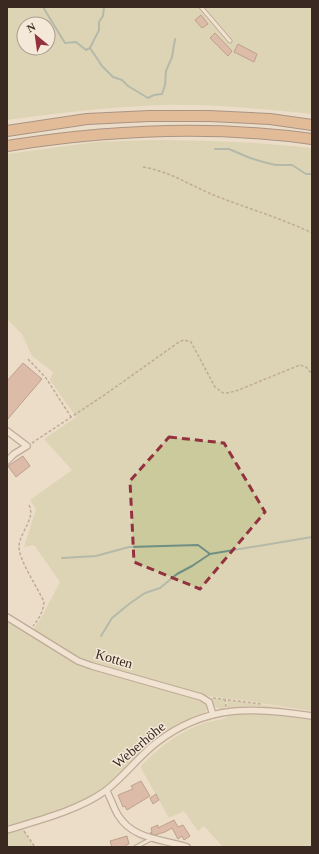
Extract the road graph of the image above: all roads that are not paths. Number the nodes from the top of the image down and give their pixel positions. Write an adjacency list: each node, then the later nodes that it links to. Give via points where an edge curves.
1 (201, 7): 2 (lane)
2 (230, 41)
3 (312, 125): 4 (highway, via 270,119 149,116 87,119)
4 (7, 131)
5 (312, 139): 6 (highway, via 246,133 170,131 89,135)
6 (7, 146)
7 (7, 431): 8 (street, via 27,446)
8 (7, 461)
9 (7, 617): 10 (street, Kotten, via 78,661 206,699)
10 (212, 715): 11 (street, Weberhöhe, via 257,710); 12 (street, Weberhöhe, via 195,720 167,735 145,752)
11 (312, 716)
12 (106, 790): 13 (street, Weberhöhe, via 78,805); 14 (street, via 126,825)
13 (7, 830)
14 (150, 838): 15 (lane); 16 (street)
15 (136, 847)
16 (187, 847)

